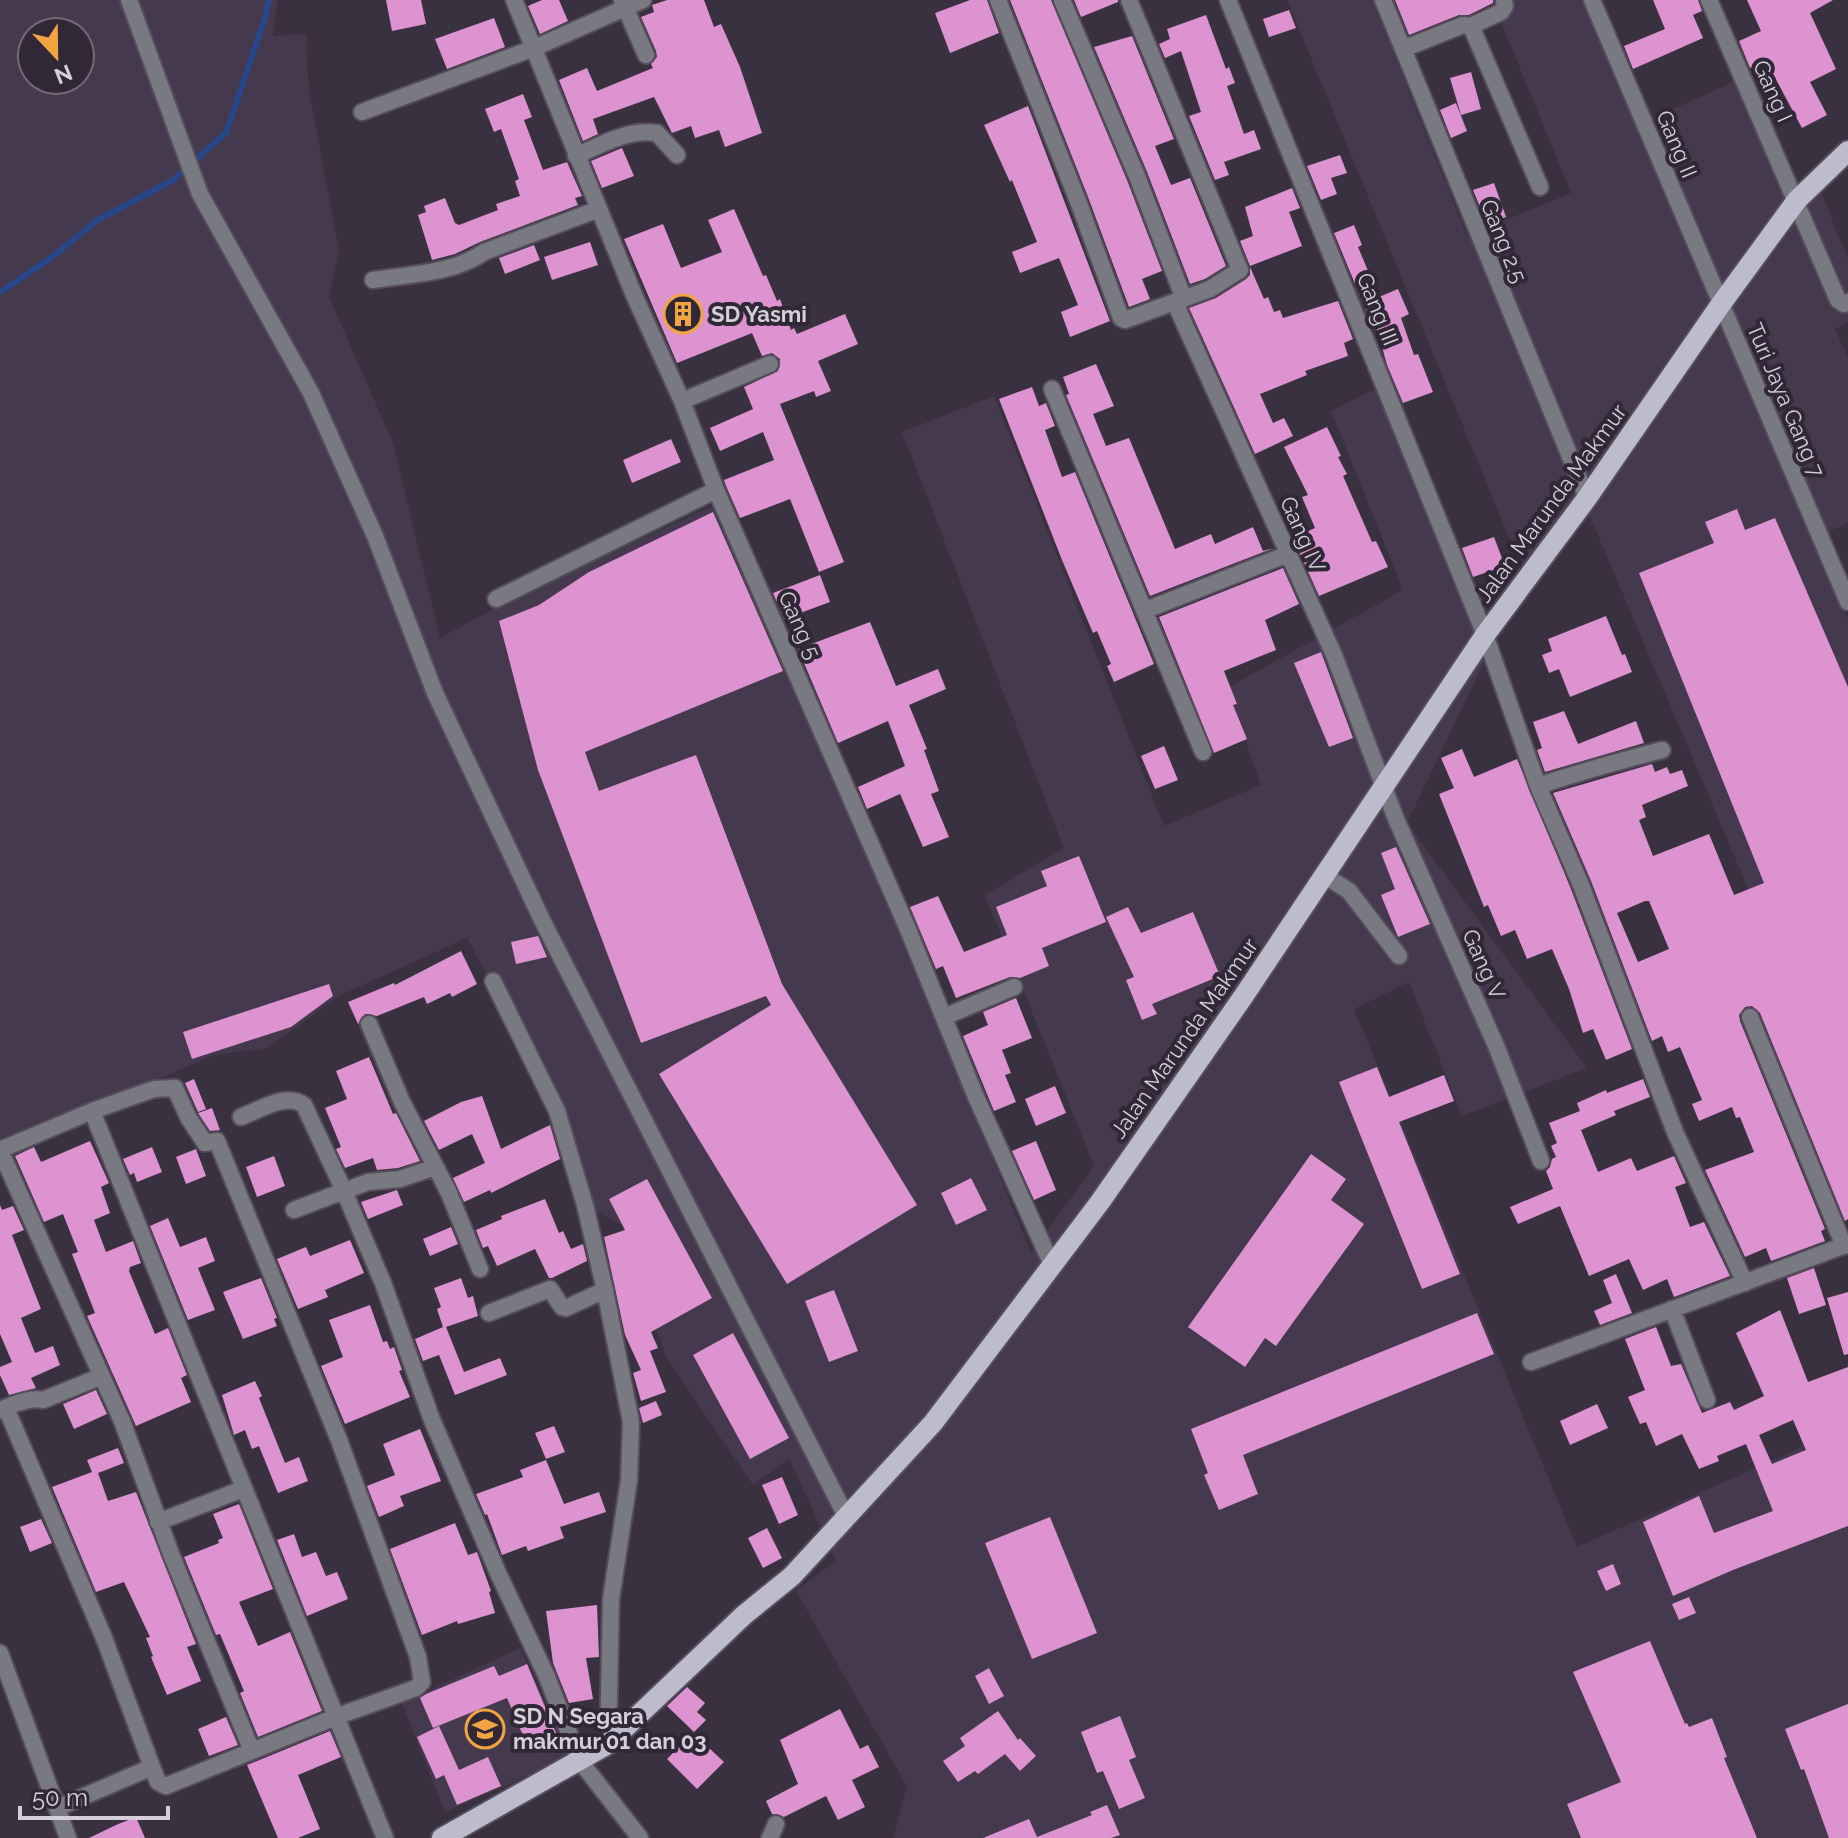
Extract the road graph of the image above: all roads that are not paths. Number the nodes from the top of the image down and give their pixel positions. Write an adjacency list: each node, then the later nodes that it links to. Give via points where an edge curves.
1 (129, 0): 68 (street, via 200,194 311,393 375,536 435,693 529,893)
2 (514, 0): 14 (street, Gang 5)
3 (643, 0): 12 (street)
4 (998, 0): 25 (street, via 1121,318)
5 (1062, 0): 25 (street, Gang IV, via 1137,176)
6 (1129, 0): 25 (street, via 1240,265 1238,273)
7 (1228, 0): 37 (street, Gang III)
8 (1383, 0): 15 (street, Gang 2.5)
9 (1504, 0): 13 (street, via 1501,12)
10 (1592, 0): 27 (street, Gang II)
11 (1709, 0): 22 (street, Gang I)
12 (624, 4): 14 (street); 16 (street)
13 (1471, 26): 15 (street); 21 (street)
14 (534, 48): 17 (street); 20 (street, Gang 5)
15 (1403, 49): 32 (street, Gang 2.5)
16 (646, 55)
17 (362, 112)
18 (1848, 151): 22 (main road, Jalan Marunda Makmur)
19 (677, 155): 20 (street, via 657,133 644,131)
20 (576, 156): 23 (street, Gang 5)
21 (1540, 187)
22 (1797, 200): 26 (street, Gang I, via 1838,300); 27 (main road, Jalan Marunda Makmur)
23 (599, 209): 24 (street, via 470,262); 30 (street, Gang 5)
24 (373, 280)
25 (1179, 301): 33 (street, Gang IV)
26 (1848, 302)
27 (1721, 304): 32 (main road, Jalan Marunda Makmur); 35 (street, Turi Jaya Gang 7)
28 (770, 364): 30 (street)
29 (1052, 389): 36 (street)
30 (682, 401): 31 (street, Gang 5)
31 (716, 490): 34 (street); 46 (street, Gang 5)
32 (1587, 498): 37 (main road, Jalan Marunda Makmur)
33 (1288, 554): 36 (street); 40 (street, Gang IV, via 1334,655)
34 (496, 599)
35 (1848, 602)
36 (1146, 610): 39 (street)
37 (1485, 635): 40 (main road, Jalan Marunda Makmur); 41 (street, Gang III)
38 (1662, 750): 41 (street)
39 (1203, 752)
40 (1383, 785): 42 (main road, Jalan Marunda Makmur); 52 (street, Gang V)
41 (1538, 786): 59 (street, Gang III, via 1675,1132)
42 (1324, 875): 43 (street, via 1349,891); 57 (main road, Jalan Marunda Makmur)
43 (1399, 956)
44 (493, 981): 60 (street, via 557,1111)
45 (1014, 987): 46 (street)
46 (944, 1017): 57 (street, Gang 5)
47 (1750, 1017): 56 (street)
48 (369, 1024): 53 (street)
49 (92, 1111): 51 (street); 67 (street); 71 (street, via 154,1089 172,1088 205,1143 217,1141 339,1440 418,1657 422,1682)
50 (241, 1117): 54 (street, via 284,1100 304,1105)
51 (0, 1150): 64 (street)
52 (1541, 1161)
53 (435, 1167): 54 (street); 58 (street)
54 (344, 1191): 55 (street); 74 (street, via 432,1420)
55 (294, 1210)
56 (1846, 1245): 59 (street)
57 (1052, 1265): 68 (main road, Jalan Marunda Makmur, via 933,1423)
58 (480, 1269)
59 (1745, 1283): 61 (street)
60 (605, 1290): 62 (street, via 566,1308 550,1289); 72 (street, via 631,1422 629,1480 611,1599)
61 (1672, 1309): 63 (street); 65 (street)
62 (489, 1313)
63 (1531, 1362)
64 (102, 1376): 66 (street, via 43,1400); 69 (street)
65 (1707, 1400)
66 (3, 1409): 75 (street, via 104,1638)
67 (243, 1489): 69 (street); 71 (street)
68 (846, 1516): 72 (main road, Jalan Marunda Makmur, via 792,1576)
69 (158, 1522): 73 (street)
70 (0, 1653): 76 (street)
71 (338, 1716): 73 (street); 79 (street)
72 (608, 1744): 74 (main road, Jalan Marunda Makmur)
73 (252, 1751): 75 (street, via 166,1786 158,1782)
74 (580, 1761): 77 (street); 80 (main road, Jalan Marunda Makmur)
75 (152, 1767): 76 (street)
76 (57, 1808): 78 (street)
77 (642, 1836)
78 (68, 1838)
79 (385, 1838)
80 (442, 1838)

